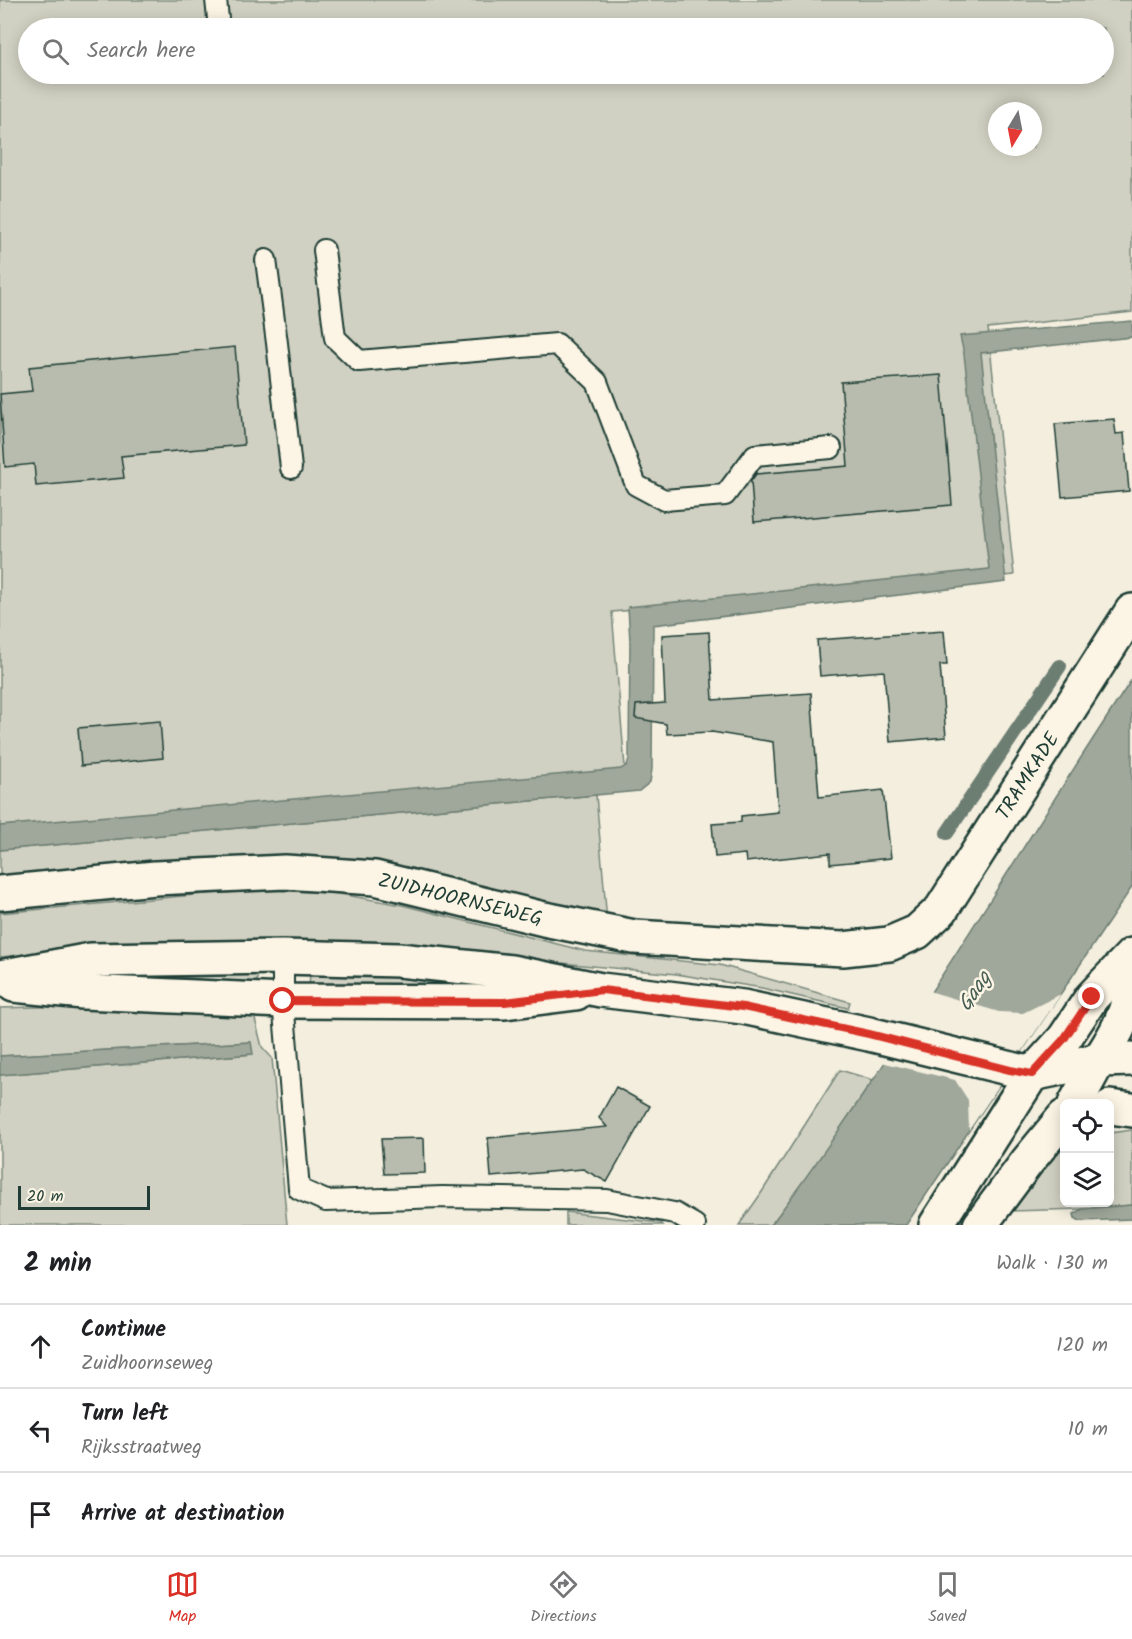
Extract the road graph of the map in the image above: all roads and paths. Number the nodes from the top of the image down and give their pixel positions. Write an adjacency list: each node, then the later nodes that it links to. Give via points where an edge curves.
1 (216, 0): 2 (lane)
2 (218, 18)
3 (324, 250): 5 (lane, via 335,338 359,361 557,344 597,382 636,485 664,500 724,495 755,455)
4 (266, 260): 6 (lane)
5 (831, 448)
6 (291, 468)
7 (1132, 612): 9 (street, TRAMKADE, via 941,910)
8 (0, 893): 9 (street, ZUIDHOORNSEWEG, via 154,878 285,872 375,878 634,937 843,949 889,944)
9 (916, 932)
10 (1132, 955): 19 (street, via 1092,997 1064,1039)
11 (283, 957): 12 (street, via 91,960); 15 (street, via 399,960 511,972); 16 (lane)
12 (0, 977)
13 (1132, 978): 18 (street, via 1125,1016)
14 (0, 984): 16 (street, via 83,992)
15 (602, 990): 16 (street, via 505,1002); 19 (street, via 743,1007)
16 (283, 1001): 25 (lane, via 299,1189 326,1201 442,1197 607,1200 674,1213)
17 (1132, 1059): 18 (street)
18 (1099, 1060): 19 (street); 21 (street)
19 (1021, 1072): 20 (street); 26 (street)
20 (1070, 1099)
21 (1079, 1099)
22 (1114, 1108): 23 (street)
23 (1132, 1110)
24 (1060, 1123): 27 (street)
25 (695, 1225)
26 (936, 1225)
27 (980, 1225)

